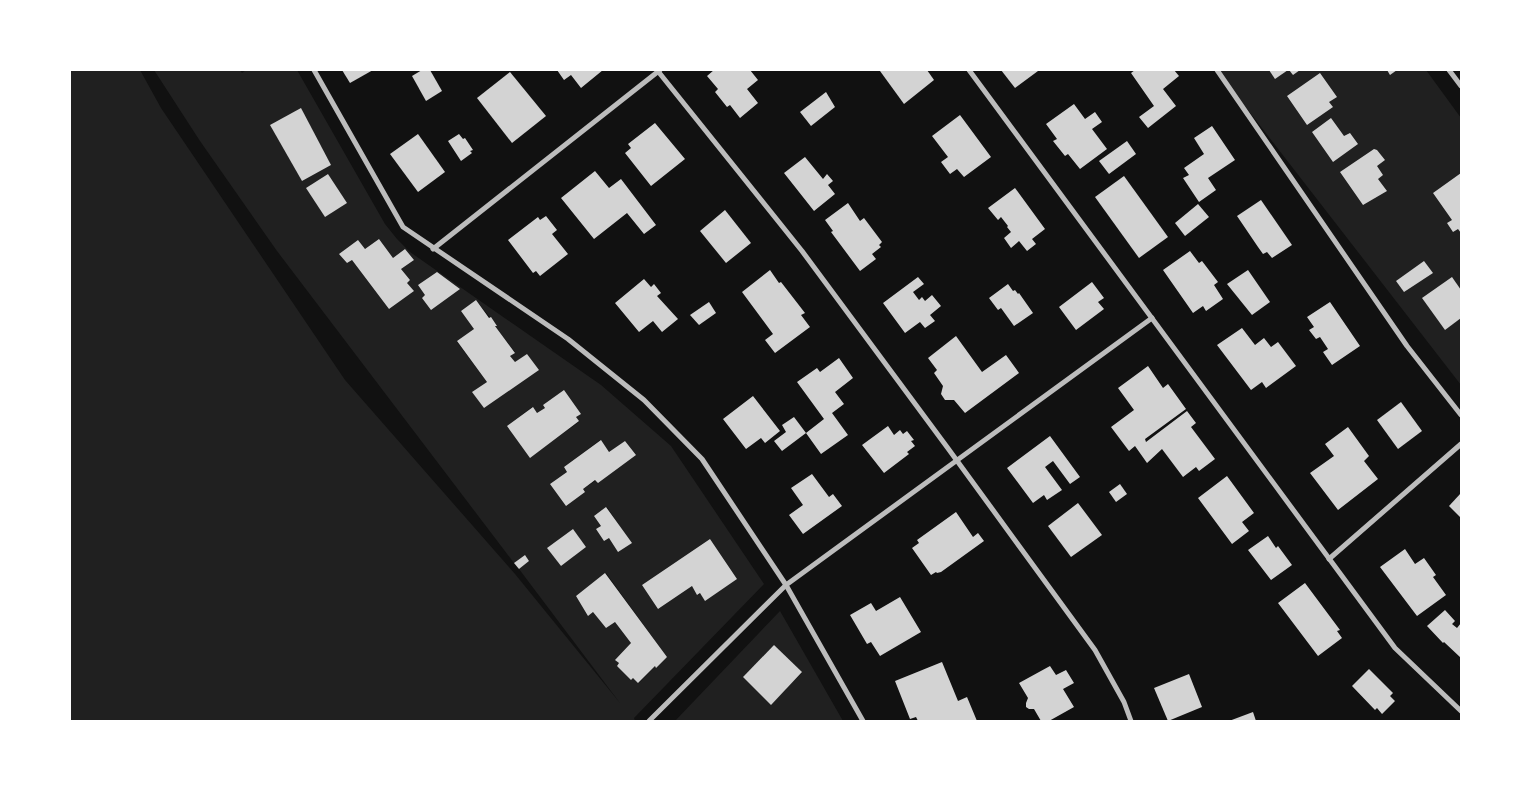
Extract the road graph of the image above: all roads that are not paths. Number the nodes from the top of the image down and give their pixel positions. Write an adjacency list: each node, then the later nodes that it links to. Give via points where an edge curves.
1 (314, 70): 7 (street, via 403,227)
2 (968, 70): 8 (street)
3 (1217, 70): 9 (street, via 1406,346)
4 (1449, 70): 6 (street)
5 (659, 71): 7 (street); 11 (street, via 802,250)
6 (1461, 86)
7 (433, 249): 13 (street, via 568,340 644,400 702,460)
8 (1152, 318): 11 (street); 12 (street)
9 (1461, 415)
10 (1461, 444): 12 (street)
11 (957, 461): 13 (street); 17 (street, via 1094,650 1124,702)
12 (1329, 559): 14 (street, via 1395,648)
13 (786, 585): 15 (street); 16 (street)
14 (1461, 711)
15 (649, 721)
16 (862, 721)
17 (1131, 721)

